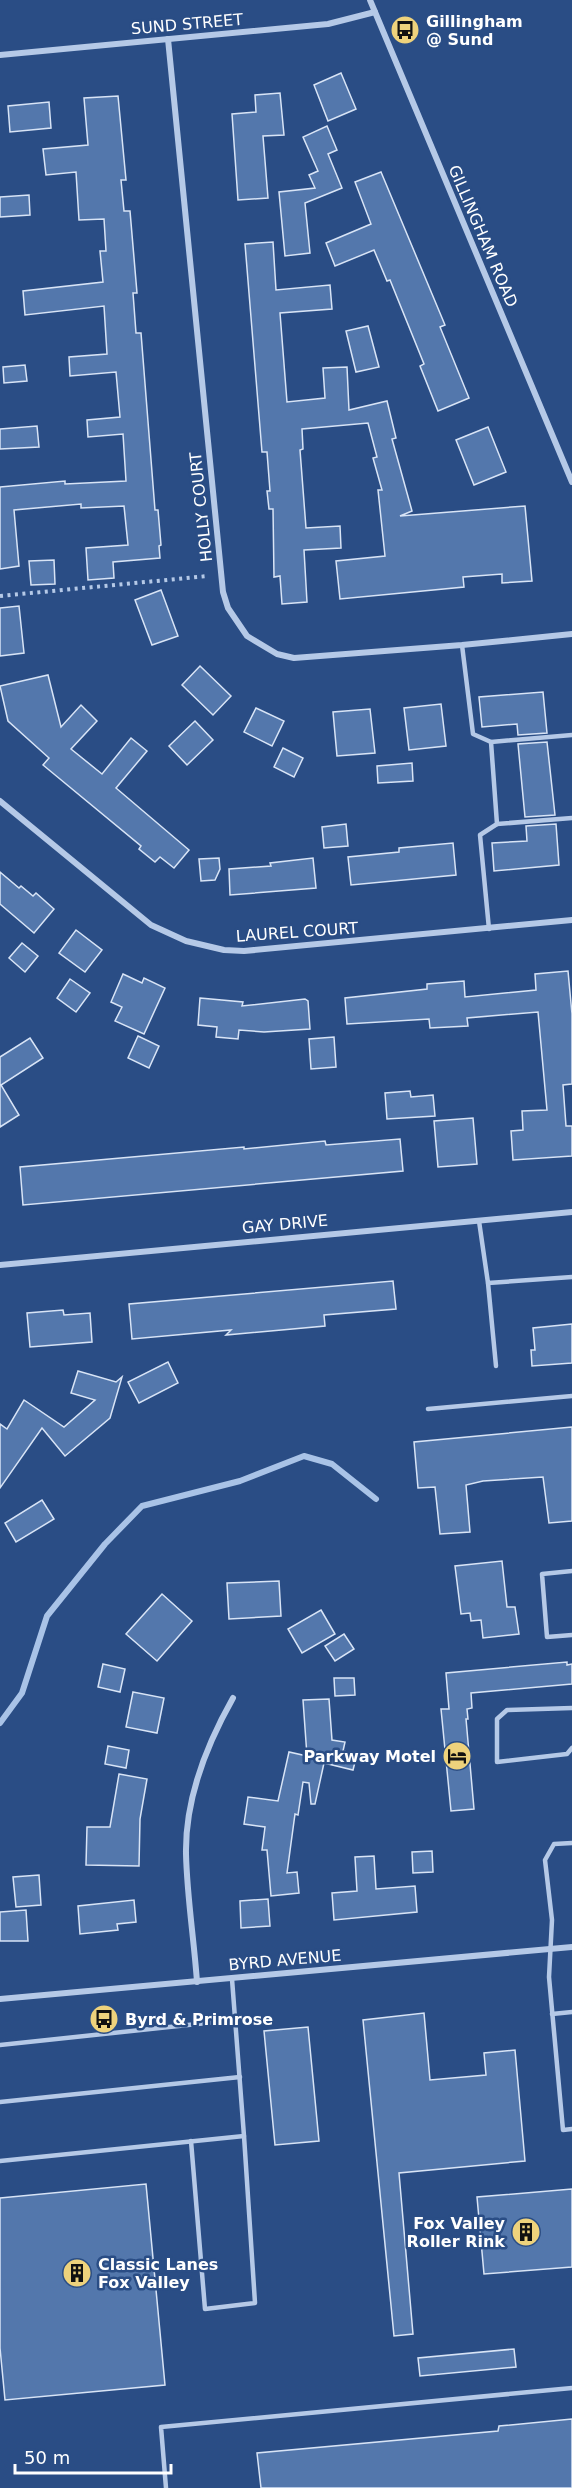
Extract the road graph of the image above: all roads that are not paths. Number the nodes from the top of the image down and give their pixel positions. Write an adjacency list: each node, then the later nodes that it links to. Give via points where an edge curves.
1 (370, 0): 2 (street, GILLINGHAM ROAD)
2 (375, 12): 3 (street, SUND STREET, via 328,24); 5 (street, GILLINGHAM ROAD)
3 (168, 39): 4 (street, SUND STREET); 7 (street, HOLLY COURT, via 222,592 236,623 247,636 277,654 311,658)
4 (0, 55)
5 (572, 482)
6 (572, 634): 7 (street, HOLLY COURT)
7 (462, 645): 9 (lane, via 473,734)
8 (572, 735): 9 (lane)
9 (490, 742): 12 (lane)
10 (0, 801): 14 (street, LAUREL COURT, via 135,914 169,934 205,947 244,951)
11 (572, 818): 12 (lane)
12 (497, 824): 14 (lane, via 480,835)
13 (572, 920): 14 (street, LAUREL COURT)
14 (489, 929)
15 (572, 1212): 16 (street, GAY DRIVE)
16 (479, 1221): 17 (street, GAY DRIVE); 19 (lane)
17 (0, 1265)
18 (572, 1277): 19 (lane)
19 (488, 1283): 20 (lane)
20 (496, 1366)
21 (572, 1396): 22 (lane)
22 (428, 1409)
23 (572, 1571): 24 (lane, via 542,1574 547,1637)
24 (572, 1635)
25 (233, 1698): 32 (street, via 215,1730 193,1797 188,1828 186,1852)
26 (572, 1708): 27 (lane, via 507,1710 497,1719 496,1762 567,1754)
27 (572, 1748)
28 (572, 1843): 30 (lane, via 554,1844 545,1860)
29 (572, 1947): 30 (street, BYRD AVENUE)
30 (551, 1949): 31 (street, BYRD AVENUE); 35 (lane)
31 (232, 1979): 32 (street, BYRD AVENUE); 36 (lane)
32 (197, 1982): 33 (street, BYRD AVENUE)
33 (0, 1999)
34 (572, 2012): 35 (lane)
35 (552, 2014): 40 (lane, via 563,2130)
36 (236, 2020): 37 (lane); 38 (lane)
37 (0, 2045)
38 (240, 2077): 39 (lane); 41 (lane)
39 (0, 2102)
40 (572, 2129)
41 (244, 2136): 42 (lane); 42 (lane, via 255,2303 205,2309)
42 (191, 2141): 43 (lane)
43 (0, 2160)
44 (572, 2388): 45 (lane, via 161,2427)
45 (166, 2488)

